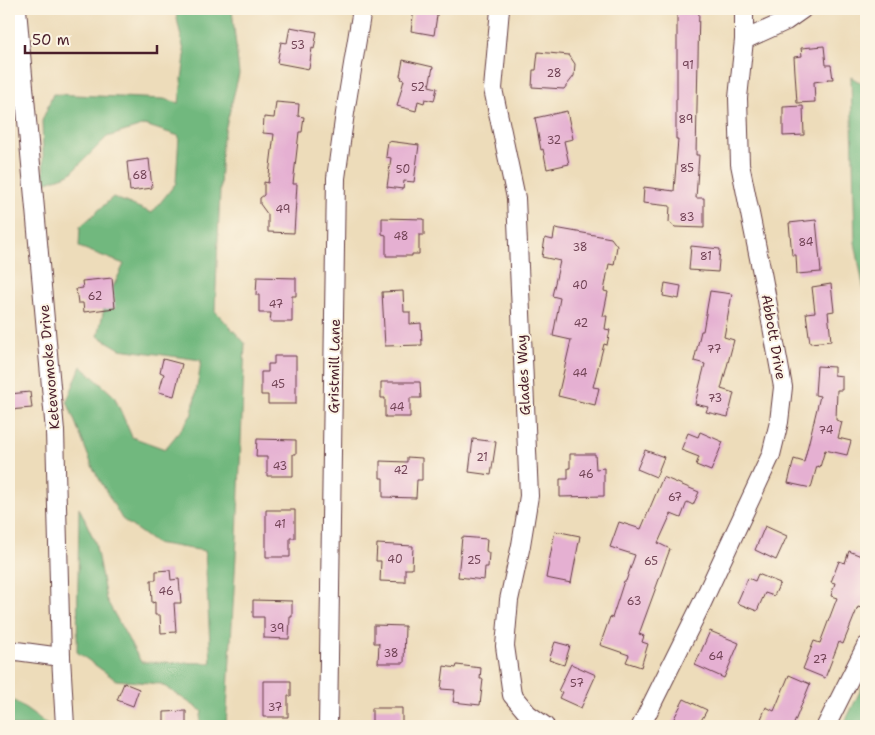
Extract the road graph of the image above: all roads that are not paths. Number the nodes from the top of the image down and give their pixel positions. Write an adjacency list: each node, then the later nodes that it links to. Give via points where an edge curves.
1 (17, 9): 9 (street, Ketewomoke Drive, via 55,431)
2 (362, 9): 11 (street, Gristmill Lane, via 336,178)
3 (500, 9): 12 (street, Glades Way, via 492,89 516,198 529,496 509,600 506,646 512,695 528,714)
4 (744, 9): 6 (street, Abbott Drive)
5 (803, 9): 6 (street, via 786,21)
6 (744, 40): 13 (street, Abbott Drive, via 738,98 740,164 783,388 779,422 771,455)
7 (866, 646): 14 (street)
8 (9, 650): 9 (street)
9 (61, 657): 10 (street, Ketewomoke Drive)
10 (65, 726)
11 (328, 726)
12 (545, 726)
13 (640, 726)
14 (826, 726)

